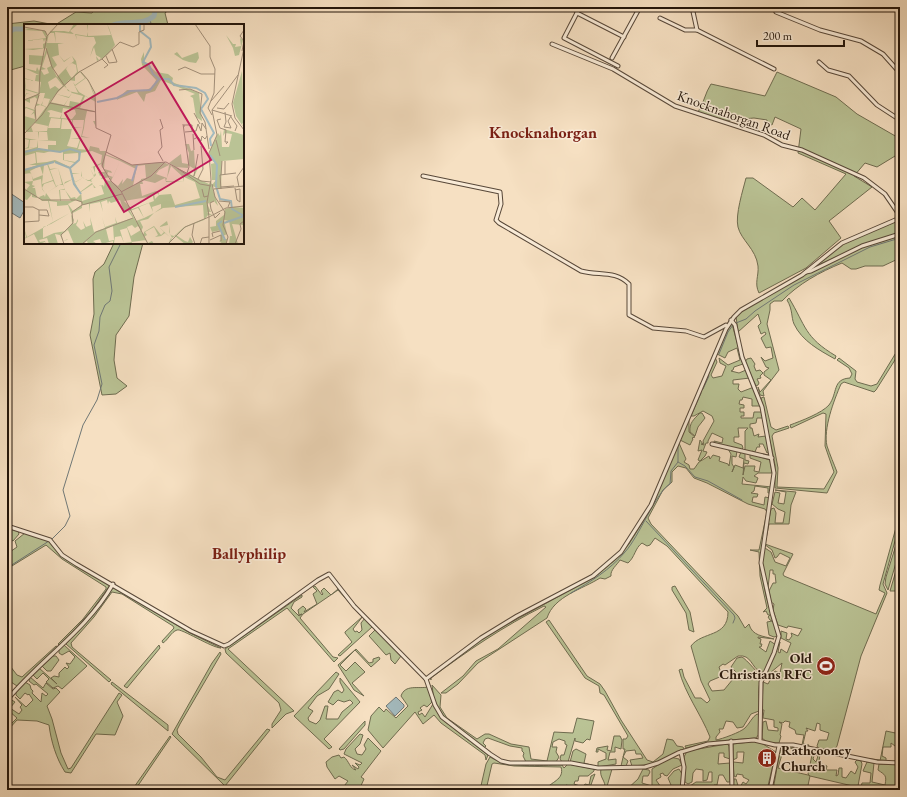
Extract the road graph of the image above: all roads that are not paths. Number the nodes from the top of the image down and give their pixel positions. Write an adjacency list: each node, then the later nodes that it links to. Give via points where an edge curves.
1 (580, 7): 8 (street)
2 (635, 7): 5 (street)
3 (692, 7): 10 (street)
4 (894, 7): 6 (main road)
5 (639, 8): 11 (street)
6 (900, 10)
7 (776, 12): 17 (street, via 820,30 861,41 883,54)
8 (577, 13): 11 (street); 15 (street, via 564,38)
9 (660, 18): 10 (street, via 685,30)
10 (697, 30): 16 (street)
11 (624, 36): 13 (street)
12 (552, 44): 20 (street, Knocknahorgan Road, via 613,69 675,106 764,135 782,145 802,150 864,178 885,194)
13 (612, 58)
14 (819, 62): 18 (street, via 828,70 849,76 876,105)
15 (618, 66)
16 (774, 69)
17 (900, 73)
18 (900, 120)
19 (423, 176): 24 (street, via 500,192 501,204 496,220 499,223 581,271 613,274 623,278 629,284 629,315 653,328 686,331 704,337)
20 (900, 217): 22 (street, via 847,240)
21 (900, 234): 22 (street, via 862,246)
22 (806, 272): 23 (street, via 755,301)
23 (732, 320): 24 (street); 26 (street, via 742,357 761,403)
24 (727, 326): 29 (street, via 651,505 621,552 593,576 486,635)
25 (712, 444): 26 (street)
26 (772, 458): 31 (street, via 773,489 761,563 779,636 760,685)
27 (7, 526): 28 (street, via 50,540 65,558)
28 (112, 584): 29 (street, via 186,628 224,646 329,574 354,606); 30 (street, via 85,621 25,678)
29 (426, 679): 34 (street, via 442,717 490,754 506,762 570,763 598,768 640,767 654,765)
30 (7, 700)
31 (760, 740): 32 (street); 33 (street)
32 (731, 741): 34 (street, via 712,743); 37 (street)
33 (779, 746): 35 (street, via 793,745 871,761); 38 (street)
34 (681, 752): 36 (street, via 684,767)
35 (900, 763)
36 (682, 790)
37 (732, 790)
38 (770, 790)

